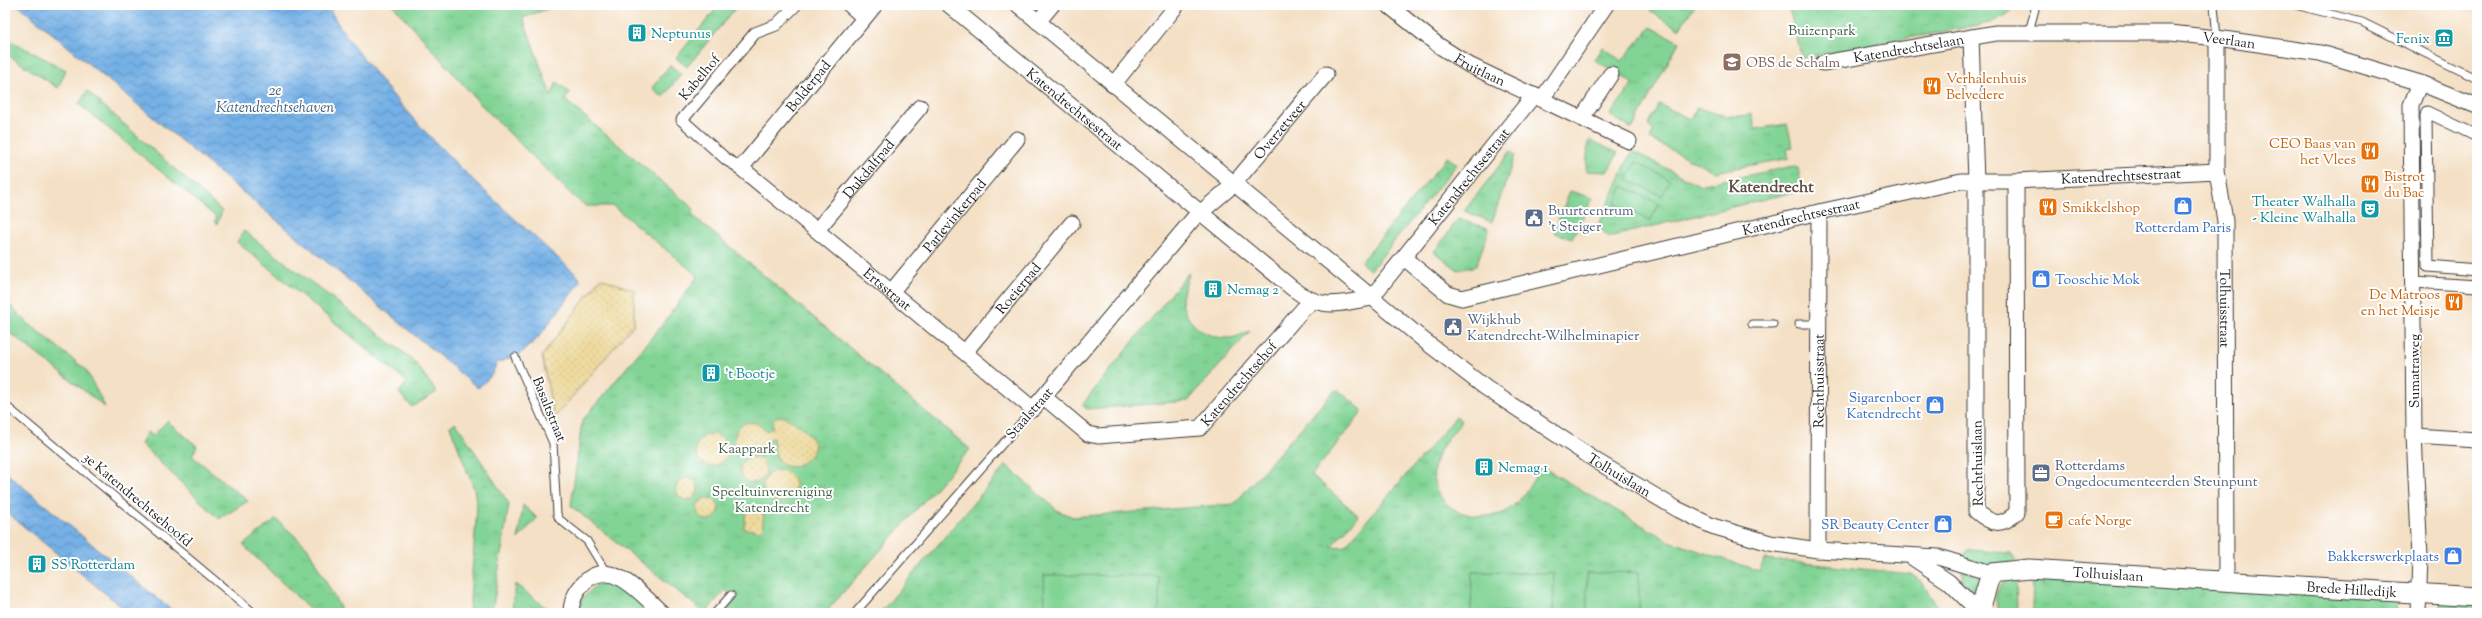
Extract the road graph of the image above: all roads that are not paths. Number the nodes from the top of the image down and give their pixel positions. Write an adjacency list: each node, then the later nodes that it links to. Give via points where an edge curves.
1 (796, 5): 31 (street, Kabelhof, via 776,25 755,33 682,120 727,160)
2 (847, 5): 13 (street)
3 (875, 5): 13 (street, Bolderpad)
4 (949, 5): 36 (street, Katendrechtsestraat)
5 (1018, 5): 14 (street)
6 (1052, 5): 14 (street)
7 (1177, 5): 23 (street)
8 (1388, 5): 24 (street, Fruitlaan, via 1438,45 1469,65)
9 (1606, 5): 24 (street, Katendrechtsestraat)
10 (2036, 5): 15 (lane)
11 (2214, 5): 17 (lane)
12 (2295, 5): 21 (lane, via 2362,22)
13 (863, 19): 31 (street, Bolderpad)
14 (1038, 22): 23 (street)
15 (2029, 32): 16 (street, Veerlaan); 17 (street, Veerlaan, via 2170,33)
16 (1972, 37): 18 (street, Katendrechtselaan); 33 (street, Rechthuislaan)
17 (2218, 38): 22 (street, Veerlaan, via 2320,53); 32 (street, Tolhuisstraat)
18 (1823, 63)
19 (1326, 74): 35 (street, Overzetveer)
20 (1611, 74): 27 (street)
21 (2477, 79)
22 (2420, 83): 25 (street, Veerlaan); 43 (street, Sumatraweg, via 2411,104)
23 (1113, 85): 35 (street)
24 (1538, 97): 27 (street, Fruitlaan); 40 (street, Katendrechtsestraat)
25 (2477, 106)
26 (920, 107): 39 (street, Dukdalfpad)
27 (1582, 118): 30 (street, Fruitlaan)
28 (2477, 136): 41 (street, via 2428,112 2426,116 2428,266)
29 (1017, 139): 45 (street, Parlevinkerpad)
30 (1629, 141)
31 (741, 168): 39 (street, Ertsstraat)
32 (2217, 171): 34 (street, Katendrechtsestraat); 64 (street, Tolhuisstraat, via 2225,221)
33 (1976, 181): 34 (street, Katendrechtsestraat); 34 (street, Rechthuislaan, via 1976,511 1986,520 1995,523 2009,520 2017,512); 37 (street, Katendrechtsestraat, via 1961,181)
34 (2016, 181)
35 (1233, 185): 36 (street); 42 (street)
36 (1200, 211): 47 (street, Katendrechtsestraat); 55 (street, Staalstraat)
37 (1819, 212): 40 (street, Katendrechtsestraat, via 1462,298 1448,294); 52 (street, Rechthuisstraat)
38 (1072, 223): 53 (street, Roeierpad)
39 (817, 230): 45 (street, Ertsstraat)
40 (1404, 258): 46 (street, Katendrechtsestraat)
41 (2477, 270)
42 (1344, 276): 46 (street); 48 (street, via 1347,291 1343,300)
43 (2414, 282): 44 (street); 58 (street, Sumatraweg)
44 (2477, 286)
45 (892, 291): 53 (street, Ertsstraat)
46 (1370, 298): 48 (street); 60 (street, Tolhuislaan, via 1486,388 1598,462 1677,509 1712,526 1744,536 1770,543)
47 (1312, 302): 48 (street); 55 (street, Katendrechtsehof, via 1303,309 1200,428 1098,436 1088,434)
48 (1335, 304)
49 (1752, 324): 50 (lane)
50 (1773, 324)
51 (1798, 324): 52 (lane)
52 (1817, 324): 60 (street, Rechthuisstraat)
53 (965, 352): 57 (street, Ertsstraat)
54 (514, 357): 62 (lane, Basaltstraat, via 552,443 559,519 587,541)
55 (1044, 397): 57 (street, Staalstraat)
56 (5, 405): 68 (lane, 3e Katendrechtsehoofd)
57 (1033, 409): 72 (lane, Staalstraat)
58 (2414, 436): 59 (street); 65 (street, Sumatraweg, via 2420,557)
59 (2477, 440)
60 (1818, 550): 61 (street, Tolhuislaan)
61 (1909, 556): 63 (street, Tolhuislaan, via 1938,557); 73 (street, Tolhuislaan, via 1949,582)
62 (606, 572): 69 (street, via 584,582 574,597); 70 (street, via 630,584)
63 (1991, 573): 64 (street, Tolhuislaan, via 2053,570); 74 (street, via 1982,603)
64 (2226, 580): 65 (street, Brede Hilledijk)
65 (2419, 593): 67 (street, Brede Hilledijk); 75 (street, Sumatraweg)
66 (731, 595): 71 (lane)
67 (2477, 597)
68 (254, 613)
69 (571, 613)
70 (662, 613)
71 (715, 613)
72 (855, 613)
73 (1980, 613)
74 (1983, 613)
75 (2418, 613)

